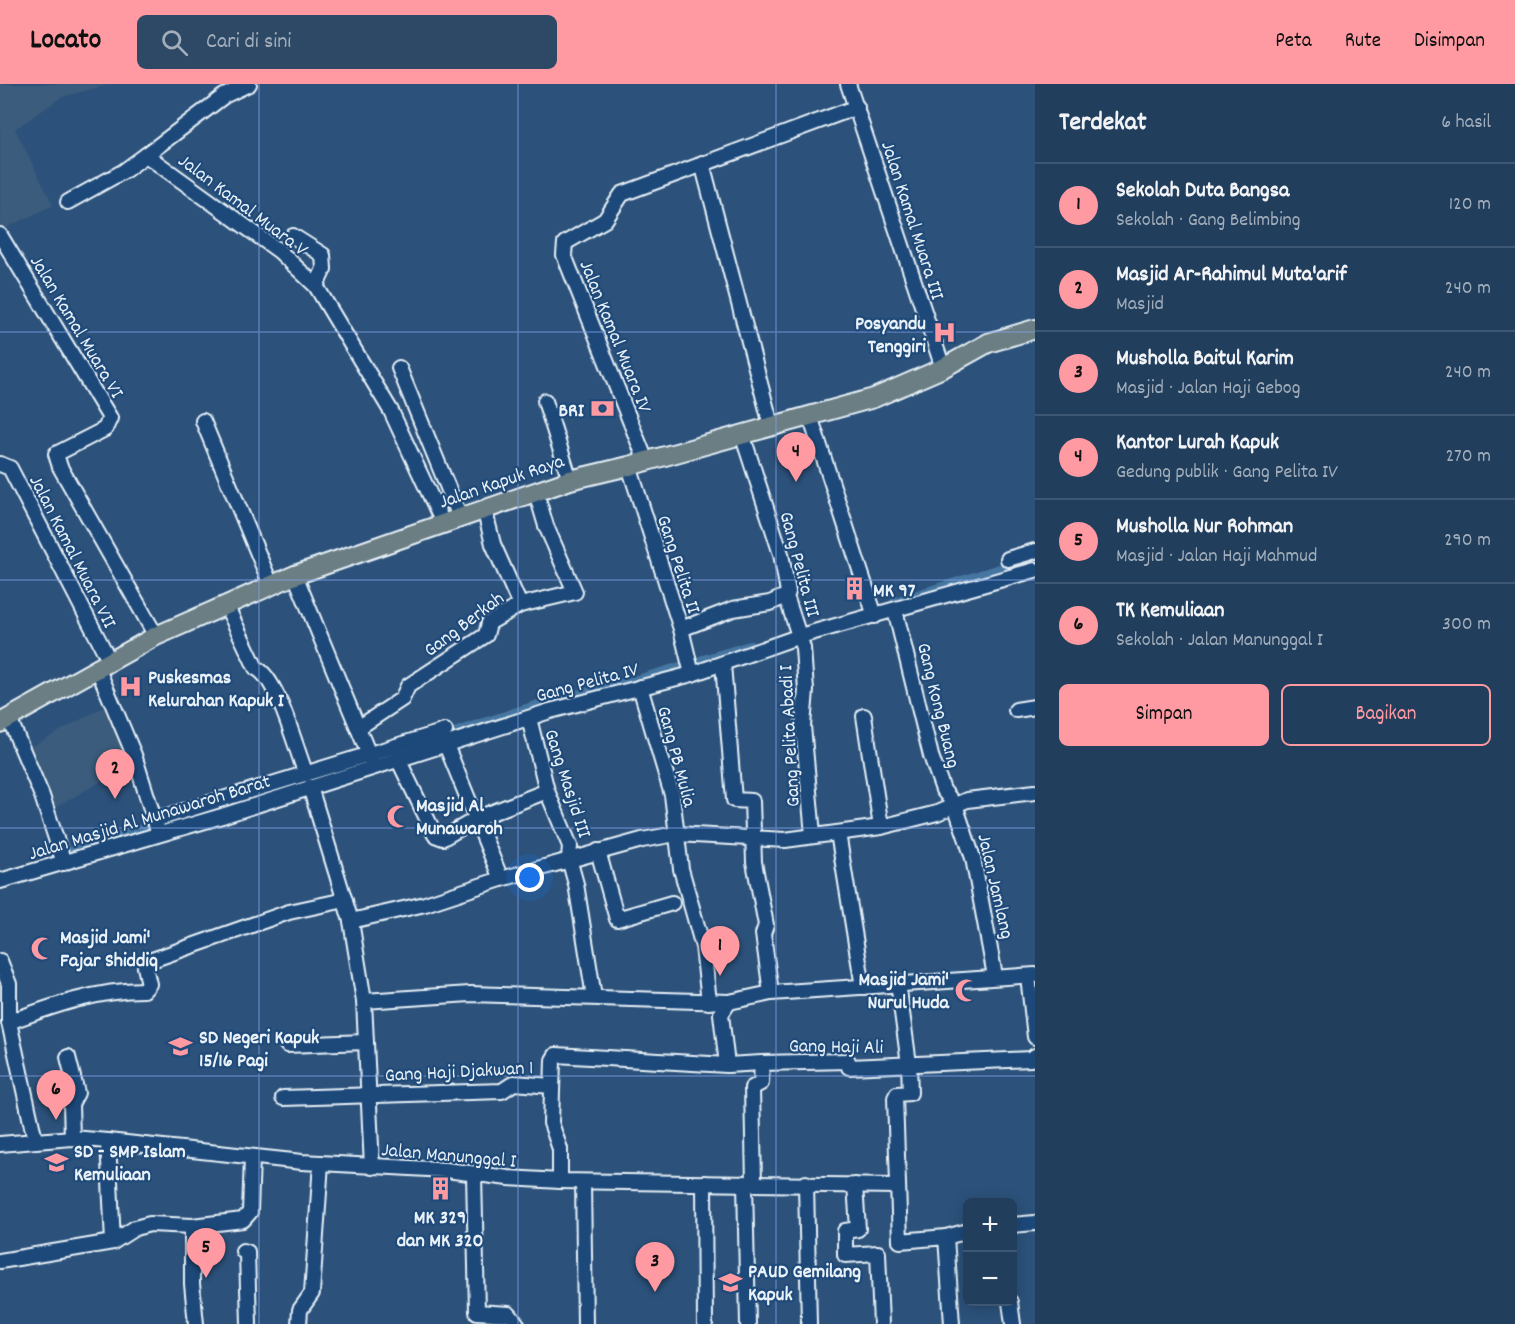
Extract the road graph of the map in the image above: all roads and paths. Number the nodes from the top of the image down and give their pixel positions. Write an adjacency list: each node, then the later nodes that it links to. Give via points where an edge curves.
1 (249, 84): 4 (street, Jalan Kamal Muara V, via 224,96)
2 (848, 84): 3 (street, Jalan Kamal Muara III)
3 (857, 107): 5 (street); 12 (street, Jalan Kamal Muara III)
4 (146, 155): 6 (street); 9 (street, Jalan Kamal Muara V, via 279,251)
5 (702, 163): 16 (street); 19 (street, Jalan Kamal Muara IV, via 622,194 605,220 565,243 564,255)
6 (68, 202)
7 (0, 235): 38 (street, Jalan Kamal Muara VI, via 110,418 105,429 56,454)
8 (294, 236): 9 (street, via 323,255 324,269)
9 (316, 286): 24 (street, Jalan Kamal Muara V, via 391,411)
10 (1035, 329): 12 (main road, Jalan Kapuk Raya, via 987,343)
11 (399, 368): 23 (street)
12 (942, 368): 14 (main road, Jalan Kapuk Raya, via 874,398)
13 (545, 401): 20 (street)
14 (810, 416): 16 (main road, Jalan Kapuk Raya); 35 (street)
15 (203, 421): 30 (street)
16 (771, 425): 17 (main road, Jalan Kapuk Raya)
17 (742, 434): 19 (main road, Jalan Kapuk Raya); 31 (street, Gang Pelita III, via 781,554)
18 (0, 464): 39 (street, Jalan Kamal Muara VII, via 10,468)
19 (636, 464): 20 (main road, Jalan Kapuk Raya); 29 (street); 36 (street, Gang Pelita II)
20 (570, 480): 21 (main road, Jalan Kapuk Raya)
21 (536, 492): 22 (main road, Jalan Kapuk Raya); 32 (street, Gang Berkah, via 546,526 575,592)
22 (484, 508): 23 (main road, Jalan Kapuk Raya); 32 (street, via 494,544)
23 (460, 518): 24 (main road, Jalan Kapuk Raya)
24 (443, 523): 28 (main road, Jalan Kapuk Raya)
25 (1035, 551): 26 (street)
26 (1008, 559)
27 (1035, 570): 34 (street, Gang Pelita IV)
28 (295, 575): 30 (main road, Jalan Kapuk Raya); 48 (street)
29 (671, 578)
30 (271, 585): 33 (main road, Jalan Kapuk Raya)
31 (786, 596): 36 (street, via 733,609); 37 (street, Gang Pelita III)
32 (520, 604): 48 (street, Gang Berkah, via 489,623 486,635 408,686 402,699)
33 (226, 605): 38 (main road, Jalan Kapuk Raya); 52 (street, via 256,668 264,672 273,688)
34 (895, 610): 35 (street, Gang Pelita IV); 55 (street, Gang Kong Buang, via 931,756 943,790)
35 (875, 615): 37 (street, Gang Pelita IV)
36 (681, 629): 41 (street, Gang Pelita II)
37 (799, 633): 40 (street, Gang Pelita IV); 61 (street, Gang Pelita Abadi I, via 806,690 803,726)
38 (156, 636): 39 (main road, Jalan Kapuk Raya)
39 (103, 664): 47 (main road, Jalan Kapuk Raya); 57 (street, Jalan Kamal Muara VII)
40 (723, 664): 41 (street, Gang Pelita IV); 62 (street, via 734,800 752,801)
41 (691, 668): 42 (street, Gang Pelita IV)
42 (640, 687): 46 (street, Gang Pelita IV); 60 (street, Gang PB Mulia, via 672,795)
43 (1035, 707): 44 (street)
44 (1016, 710)
45 (864, 716): 58 (street)
46 (529, 718): 49 (street, Gang Pelita IV); 53 (street, Gang Masjid III)
47 (4, 721): 64 (street, via 42,796)
48 (358, 728): 51 (street)
49 (446, 738): 50 (street, Gang Pelita IV); 51 (street); 56 (street)
50 (399, 759): 51 (street, Gang Pelita IV); 56 (street, via 435,835 443,838)
51 (371, 761): 52 (street, Jalan Masjid Al Munawaroh Barat)
52 (307, 778): 57 (street, Jalan Masjid Al Munawaroh Barat); 68 (street)
53 (547, 791): 56 (street); 65 (street, Gang Masjid III, via 570,846)
54 (1035, 792): 55 (street)
55 (955, 805): 58 (street); 73 (street, Jalan Jamlang, via 973,858)
56 (478, 818): 66 (street)
57 (156, 827): 64 (street, Jalan Masjid Al Munawaroh Barat)
58 (881, 827): 59 (street)
59 (838, 832): 61 (street); 75 (street)
60 (676, 834): 62 (street); 63 (street); 79 (street, Gang PB Mulia, via 684,883 703,947)
61 (813, 835): 62 (street, via 785,840)
62 (752, 838): 76 (street, via 766,925 763,934)
63 (598, 851): 65 (street); 69 (street, via 617,919)
64 (62, 858): 67 (street, Jalan Masjid Al Munawaroh Barat)
65 (569, 859): 66 (street); 77 (street, Gang Masjid III)
66 (501, 879): 70 (street, via 425,904)
67 (0, 881)
68 (345, 900): 70 (street); 81 (street, via 289,912 149,961 145,967 149,984 144,990 121,990 60,1004)
69 (672, 903)
70 (351, 921): 78 (street)
71 (0, 961): 81 (street, via 9,984)
72 (1031, 975): 73 (street); 82 (street)
73 (995, 976): 74 (street)
74 (898, 983): 75 (street); 88 (street)
75 (863, 987): 76 (street)
76 (771, 993): 80 (street)
77 (594, 997): 78 (street, via 470,994); 79 (street)
78 (364, 1001): 83 (street)
79 (709, 1002): 80 (street)
80 (729, 1002): 89 (street, via 721,1014)
81 (9, 1022): 94 (street)
82 (1035, 1037)
83 (366, 1042): 84 (street); 91 (street)
84 (287, 1045)
85 (1035, 1056): 88 (street, Gang Haji Ali)
86 (68, 1057): 93 (street, via 77,1093 71,1099)
87 (762, 1063): 88 (street, Gang Haji Ali, via 848,1061 849,1067); 89 (street, Gang Haji Ali); 104 (street, via 761,1083 752,1089)
88 (909, 1064): 107 (street, via 909,1094 897,1094 895,1098)
89 (727, 1065): 90 (street, Gang Haji Ali, via 564,1054 553,1058)
90 (552, 1086): 91 (street, Gang Haji Djakwan 1, via 518,1083 502,1091); 101 (street, via 551,1126 560,1149)
91 (369, 1094): 92 (street, Gang Haji Djakwan 1); 99 (street)
92 (283, 1098)
93 (72, 1138): 94 (street, Jalan Manunggal I); 95 (street, Jalan Manunggal I)
94 (35, 1140): 96 (street, Jalan Manunggal I)
95 (108, 1141): 97 (street, Jalan Manunggal I); 113 (street)
96 (0, 1144)
97 (252, 1157): 98 (street, Jalan Manunggal I); 110 (street, via 248,1217)
98 (321, 1163): 99 (street, Jalan Manunggal I); 120 (street, via 312,1293 300,1310)
99 (372, 1167): 100 (street, Jalan Manunggal I)
100 (474, 1174): 101 (street, Jalan Manunggal I); 117 (street)
101 (560, 1181): 102 (street, Jalan Manunggal I)
102 (583, 1182): 103 (street, Jalan Manunggal I); 122 (street)
103 (704, 1183): 104 (street, Jalan Manunggal I); 123 (street)
104 (749, 1183): 105 (street, Jalan Manunggal I); 124 (street)
105 (806, 1183): 106 (street, Jalan Manunggal I); 125 (street)
106 (855, 1185): 107 (street, Jalan Manunggal I); 126 (street, via 858,1229 845,1232 845,1255 878,1253)
107 (897, 1186): 112 (street, via 901,1242)
108 (1035, 1223): 109 (street)
109 (1017, 1224)
110 (192, 1226): 113 (street, via 150,1224); 118 (street)
111 (963, 1232): 112 (street)
112 (946, 1237): 127 (street)
113 (113, 1242): 115 (street)
114 (243, 1251): 119 (street, via 247,1256)
115 (0, 1260)
116 (1011, 1306): 128 (street)
117 (477, 1318): 121 (street, via 509,1314)
118 (196, 1324)
119 (249, 1324)
120 (299, 1324)
121 (517, 1324)
122 (585, 1324)
123 (705, 1324)
124 (748, 1324)
125 (809, 1324)
126 (881, 1324)
127 (952, 1324)
128 (1013, 1324)

